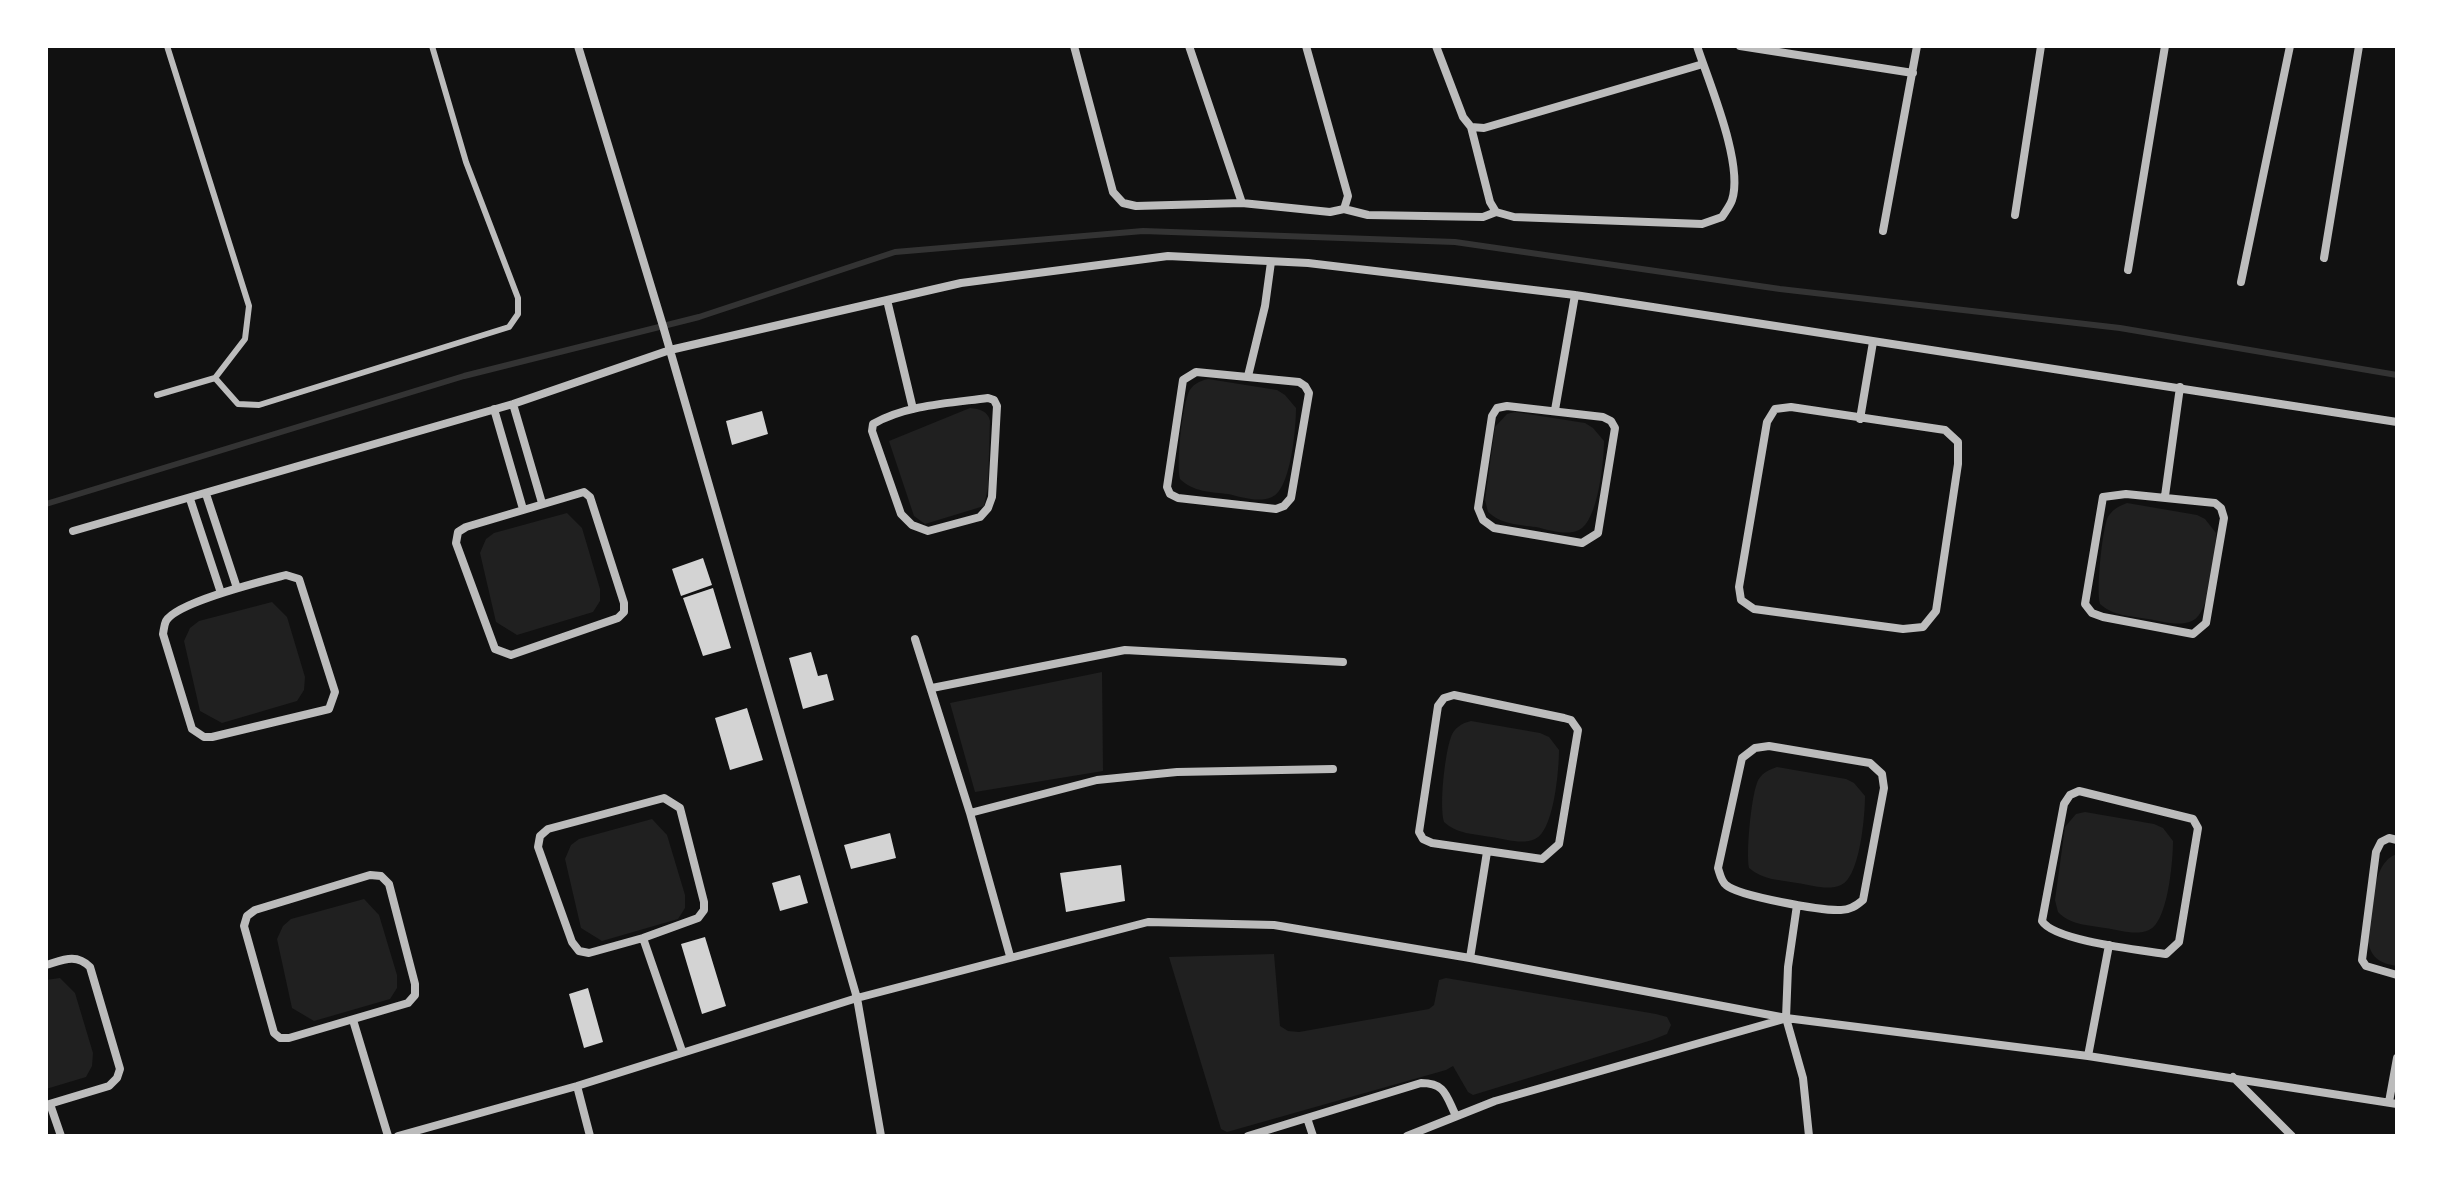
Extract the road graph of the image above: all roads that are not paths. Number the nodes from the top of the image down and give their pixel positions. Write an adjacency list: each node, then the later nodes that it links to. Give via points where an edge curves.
1 (167, 46): 32 (lane, via 249,306 245,339)
2 (432, 46): 32 (lane, via 466,162 518,298 518,314 509,327 259,405 238,404)
3 (578, 46): 30 (street)
4 (1074, 46): 18 (street, via 1113,192 1123,203)
5 (1189, 46): 18 (street)
6 (1306, 46): 19 (street, via 1348,196)
7 (1436, 46): 17 (street)
8 (1697, 46): 15 (street)
9 (1740, 46): 16 (street)
10 (1917, 46): 16 (street)
11 (2041, 46): 21 (street)
12 (2165, 46): 25 (street)
13 (2290, 46): 26 (street)
14 (2359, 46): 23 (street)
15 (1703, 64): 17 (street, via 1484,128); 20 (street, via 1734,171 1732,199 1722,217 1702,224)
16 (1913, 73): 22 (street)
17 (1471, 127): 20 (street)
18 (1242, 203): 19 (street)
19 (1344, 209): 20 (street, via 1368,215 1483,217)
20 (1496, 212)
21 (2015, 215)
22 (1883, 231)
23 (2324, 258)
24 (1271, 262): 27 (street); 28 (street, via 1168,256 961,283); 31 (street)
25 (2128, 270)
26 (2241, 282)
27 (1575, 295): 29 (street); 38 (street)
28 (887, 300): 30 (street); 37 (street)
29 (1873, 342): 33 (street); 39 (street)
30 (670, 350): 35 (street); 63 (street)
31 (1248, 376): 31 (street, via 1299,382 1309,393 1291,498 1276,509 1170,494 1183,380 1196,372)
32 (215, 378): 34 (lane)
33 (2180, 387): 40 (street); 42 (street)
34 (157, 395)
35 (513, 404): 36 (street); 44 (street)
36 (494, 409): 41 (street); 45 (street)
37 (913, 409): 37 (street, via 994,400 992,497 980,517 928,531 901,514 872,431 873,424)
38 (1555, 410): 38 (street, via 1603,417 1615,428 1598,533 1582,543 1494,528 1478,508 1497,408)
39 (1860, 419): 39 (street, via 1791,407 1775,409 1767,422 1739,587 1741,600 1754,609 1903,629 1923,627 1936,611 1958,442 1945,430)
40 (2397, 422)
41 (206, 494): 43 (street); 47 (street)
42 (2165, 496): 42 (street, via 2215,503 2224,518 2206,623 2193,634 2103,617 2085,604 2103,497)
43 (190, 499): 46 (street); 48 (street)
44 (542, 503): 45 (street); 45 (street, via 575,493 590,497 624,612 502,654 495,649 456,543 458,532 466,527)
45 (523, 509)
46 (73, 531)
47 (237, 588): 48 (street); 48 (street, via 286,575 299,579 335,692 329,709 212,737 192,729 163,634 166,620 177,612)
48 (221, 593)
49 (915, 639): 51 (street)
50 (1343, 662): 51 (street, via 1125,650)
51 (932, 688): 53 (street)
52 (1333, 769): 53 (street, via 1177,772 1097,780)
53 (970, 813): 59 (street)
54 (2397, 840): 62 (street, via 2381,842 2376,852 2362,960)
55 (1487, 852): 55 (street, via 1542,859 1559,844 1578,730 1564,718 1454,695 1438,706 1419,832 1432,843); 60 (street)
56 (1797, 905): 56 (street, via 1841,910 1863,900 1884,788 1882,774 1870,763 1755,748 1742,758 1718,868 1723,883 1732,889); 64 (street)
57 (643, 938): 57 (street, via 698,918 704,910 680,808 664,798 548,829 540,836 538,847 579,951); 66 (street)
58 (2109, 945): 58 (street, via 2056,932 2042,921 2064,804 2079,791 2185,816 2198,828 2179,942 2166,954); 67 (street)
59 (1010, 956): 60 (street, via 1148,922 1274,925); 63 (street)
60 (1470, 958): 64 (street)
61 (46, 965): 72 (street, via 75,957 90,967 120,1069 109,1086)
62 (2397, 975)
63 (857, 998): 66 (street); 79 (street)
64 (1786, 1018): 67 (street); 73 (street); 83 (street, via 1803,1078)
65 (353, 1020): 65 (street, via 408,1003 415,995 389,884 381,876 370,875 247,916 244,926 274,1033 289,1038); 76 (street)
66 (682, 1051): 70 (street)
67 (2088, 1056): 69 (street)
68 (2397, 1058): 71 (street)
69 (2232, 1077): 71 (street); 84 (street)
70 (577, 1086): 77 (street); 78 (street)
71 (2393, 1103)
72 (48, 1105): 75 (street)
73 (1456, 1116): 74 (street, via 1442,1088 1421,1083); 82 (street)
74 (1307, 1118): 80 (street); 81 (street)
75 (61, 1136)
76 (388, 1136)
77 (398, 1136)
78 (590, 1136)
79 (881, 1136)
80 (1248, 1136)
81 (1313, 1136)
82 (1407, 1136)
83 (1809, 1136)
84 (2292, 1136)

